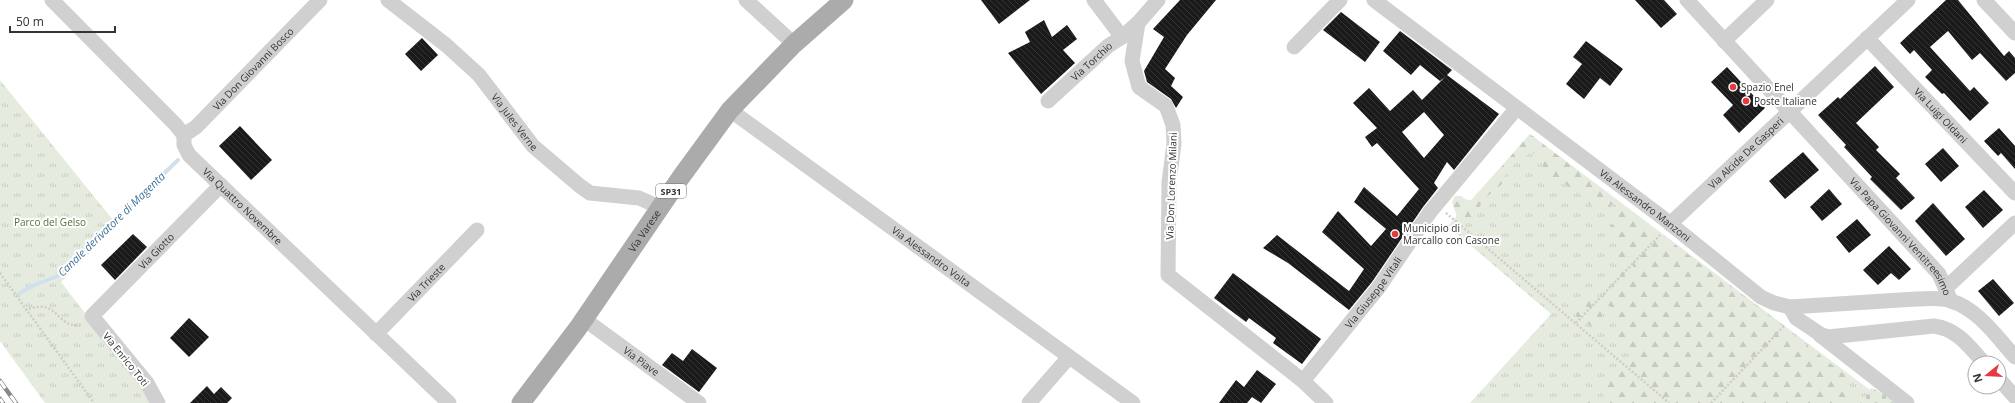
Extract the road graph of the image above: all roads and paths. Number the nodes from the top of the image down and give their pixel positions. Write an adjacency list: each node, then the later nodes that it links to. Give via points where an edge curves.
1 (52, 0): 25 (street)
2 (320, 0): 25 (street, Via Don Giovanni Bosco, via 196,127)
3 (388, 0): 28 (street, Via Jules Verne, via 446,45 479,75 533,146 567,177 590,193 639,198)
4 (746, 0): 19 (street)
5 (844, 0): 19 (main road, Via Varese / SP31)
6 (1094, 0): 16 (street)
7 (1158, 0): 14 (street, Via Torchio)
8 (1340, 0): 20 (street)
9 (1374, 0): 22 (street, Via Alessandro Manzoni)
10 (1687, 0): 18 (street, Via Papa Giovanni Ventitreesimo)
11 (1767, 0): 18 (street)
12 (1908, 0): 17 (street, Via Alcide De Gasperi)
13 (1984, 0): 15 (street)
14 (1138, 23): 16 (street, Via Torchio); 45 (street, Via Don Lorenzo Milani, via 1132,61 1139,87 1166,106 1173,125 1174,144 1169,182 1168,275)
15 (2015, 33)
16 (1122, 37): 21 (street, Via Torchio, via 1108,46)
17 (1868, 38): 24 (street, Via Alcide De Gasperi); 27 (street, Via Luigi Oldani)
18 (1724, 41): 24 (street, Via Papa Giovanni Ventitreesimo)
19 (794, 44): 23 (main road, Via Varese / SP31)
20 (1294, 47)
21 (1048, 101)
22 (1516, 108): 29 (street, Via Giuseppe Vitali); 30 (street, Via Alessandro Manzoni)
23 (730, 110): 28 (main road, Via Varese / SP31); 43 (street, Via Alessandro Volta)
24 (1788, 111): 30 (street, Via Alcide De Gasperi); 34 (street, Via Papa Giovanni Ventitreesimo, via 1939,274)
25 (184, 135): 26 (street, Via Quattro Novembre, via 184,145 189,155)
26 (221, 185): 37 (street, Via Giotto); 40 (street, Via Quattro Novembre)
27 (2015, 193)
28 (659, 207): 38 (main road, Via Varese / SP31)
29 (1433, 208): 39 (path); 45 (street, Via Giuseppe Vitali, via 1379,287)
30 (1666, 221): 36 (street, Via Alessandro Manzoni, via 1761,297); 39 (path, via 1656,226 1663,232)
31 (2015, 223): 34 (street)
32 (477, 230): 40 (street, Via Trieste)
33 (0, 273): 35 (path)
34 (1949, 294): 36 (street, Via Alessandro Manzoni, via 1937,298); 44 (street, Via Papa Giovanni Ventitreesimo, via 1978,317)
35 (25, 310): 37 (path, via 44,307 67,324 78,326); 48 (path)
36 (1793, 312): 41 (street); 57 (path, via 1785,325)
37 (92, 316): 49 (street, Via Enrico Toti, via 147,383)
38 (584, 320): 51 (main road, Via Varese / SP31); 52 (street, Via Piave)
39 (1576, 324): 56 (path)
40 (376, 334): 50 (street, Via Quattro Novembre)
41 (1820, 334): 42 (street, via 1828,337 1945,327 1959,335); 58 (street)
42 (1977, 355)
43 (1069, 357): 53 (street); 54 (street, Via Alessandro Volta)
44 (2015, 358)
45 (1303, 381): 55 (street, Via Don Lorenzo Milani)
46 (2007, 388): 47 (street)
47 (2015, 397)
48 (94, 403)
49 (158, 403)
50 (449, 403)
51 (522, 403)
52 (699, 403)
53 (1029, 403)
54 (1133, 403)
55 (1326, 403)
56 (1669, 403)
57 (1712, 403)
58 (1908, 403)

